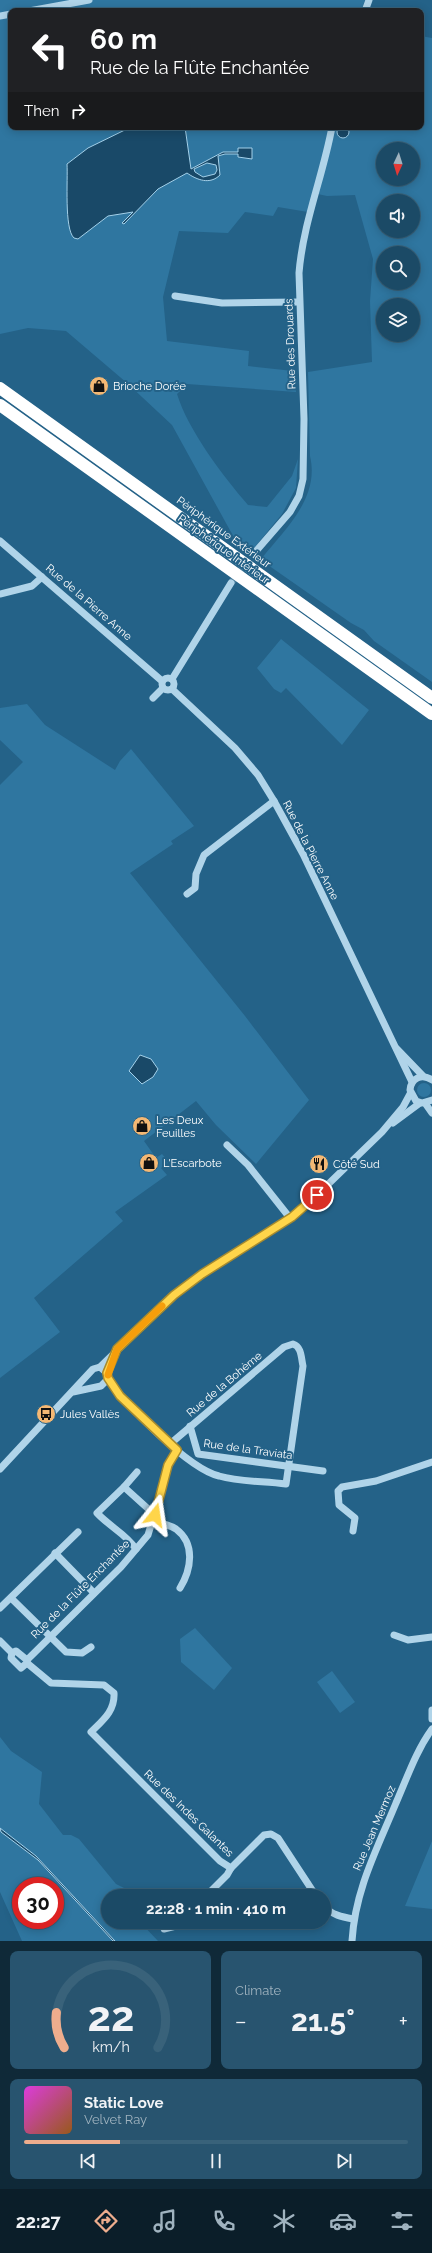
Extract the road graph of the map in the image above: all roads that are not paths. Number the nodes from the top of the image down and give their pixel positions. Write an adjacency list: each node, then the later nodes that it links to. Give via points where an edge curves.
1 (89, 0): 2 (street)
2 (45, 8)
3 (331, 130): 5 (street, Rue des Drouards, via 300,252)
4 (175, 296): 5 (street, via 222,303)
5 (299, 302): 9 (street, Rue des Drouards, via 304,419 302,479 299,496 290,512)
6 (0, 388): 17 (highway, Périphérique Extérieur)
7 (0, 405): 18 (highway, Périphérique Intérieur)
8 (0, 541): 10 (street, Rue de la Pierre Anne)
9 (257, 550)
10 (42, 577): 12 (street, via 32,586); 14 (street, Rue de la Pierre Anne)
11 (231, 583): 13 (street)
12 (0, 594)
13 (172, 679): 14 (street, via 166,678); 15 (street)
14 (163, 685): 15 (street, via 167,690); 16 (street)
15 (172, 688): 19 (street, Rue de la Pierre Anne, via 235,748 258,775)
16 (153, 698)
17 (432, 698)
18 (432, 714)
19 (274, 801): 20 (street, via 204,855 196,874 195,888); 21 (street, Rue de la Pierre Anne, via 303,854)
20 (187, 894)
21 (394, 1046): 22 (street, Rue de la Pierre Anne); 24 (street, Rue de la Pierre Anne)
22 (423, 1076): 23 (street); 24 (street)
23 (432, 1079)
24 (412, 1082): 25 (street)
25 (410, 1094): 26 (street); 28 (street, via 403,1107)
26 (426, 1102): 27 (street); 28 (street)
27 (432, 1113)
28 (382, 1132): 30 (street)
29 (227, 1145): 30 (street, via 248,1164)
30 (290, 1218): 31 (street, via 202,1274)
31 (117, 1349): 32 (street); 34 (street)
32 (100, 1368): 33 (street, via 93,1369); 34 (street)
33 (90, 1375): 35 (street, via 90,1380); 36 (street)
34 (107, 1375): 35 (street, via 106,1383); 37 (street)
35 (98, 1386): 36 (street); 37 (street)
36 (73, 1392): 43 (street)
37 (120, 1396): 39 (street)
38 (190, 1426): 39 (street, Rue de la Bohème); 42 (street, Rue de la Traviata, via 198,1454); 42 (street, Rue de la Bohème, via 284,1348 293,1344 300,1350 303,1366)
39 (170, 1444): 40 (street)
40 (177, 1450): 42 (street, via 203,1471 219,1476 286,1484); 47 (street, Rue de la Flûte Enchantée, via 168,1465)
41 (432, 1462): 48 (street, via 376,1481 342,1487 338,1491 339,1505 355,1518)
42 (288, 1466): 44 (street, Rue de la Traviata)
43 (0, 1469)
44 (323, 1471)
45 (137, 1472): 46 (street)
46 (124, 1487): 47 (street); 50 (street, via 97,1513 112,1528 122,1532)
47 (154, 1519): 50 (street, Rue de la Flûte Enchantée, via 148,1535); 52 (street, via 175,1528 189,1549 187,1577)
48 (353, 1531)
49 (78, 1532): 51 (street)
50 (136, 1549): 53 (street, Rue de la Flûte Enchantée)
51 (55, 1553): 53 (street); 54 (street)
52 (180, 1588)
53 (94, 1593): 57 (street, Rue de la Flûte Enchantée)
54 (11, 1598): 55 (street); 57 (street)
55 (0, 1608)
56 (394, 1635): 58 (street, via 408,1640)
57 (50, 1636): 60 (street, via 66,1652 82,1652); 61 (street, Rue de la Flûte Enchantée)
58 (432, 1637)
59 (0, 1640): 61 (street, via 12,1653 20,1652)
60 (91, 1647)
61 (27, 1661): 65 (street, Rue des Indes Galantes, via 51,1683 104,1684 114,1693 112,1711 92,1732 220,1861)
62 (432, 1710): 63 (street)
63 (432, 1718)
64 (432, 1729): 69 (street, Rue Jean Mermoz, via 423,1741 378,1845 358,1896)
65 (231, 1868): 66 (street); 67 (street, Rue des Indes Galantes, via 264,1835 271,1834 278,1838)
66 (213, 1889)
67 (311, 1889)
68 (331, 1913): 69 (street)
69 (353, 1919): 70 (street, Rue Jean Mermoz)
70 (352, 1941)

